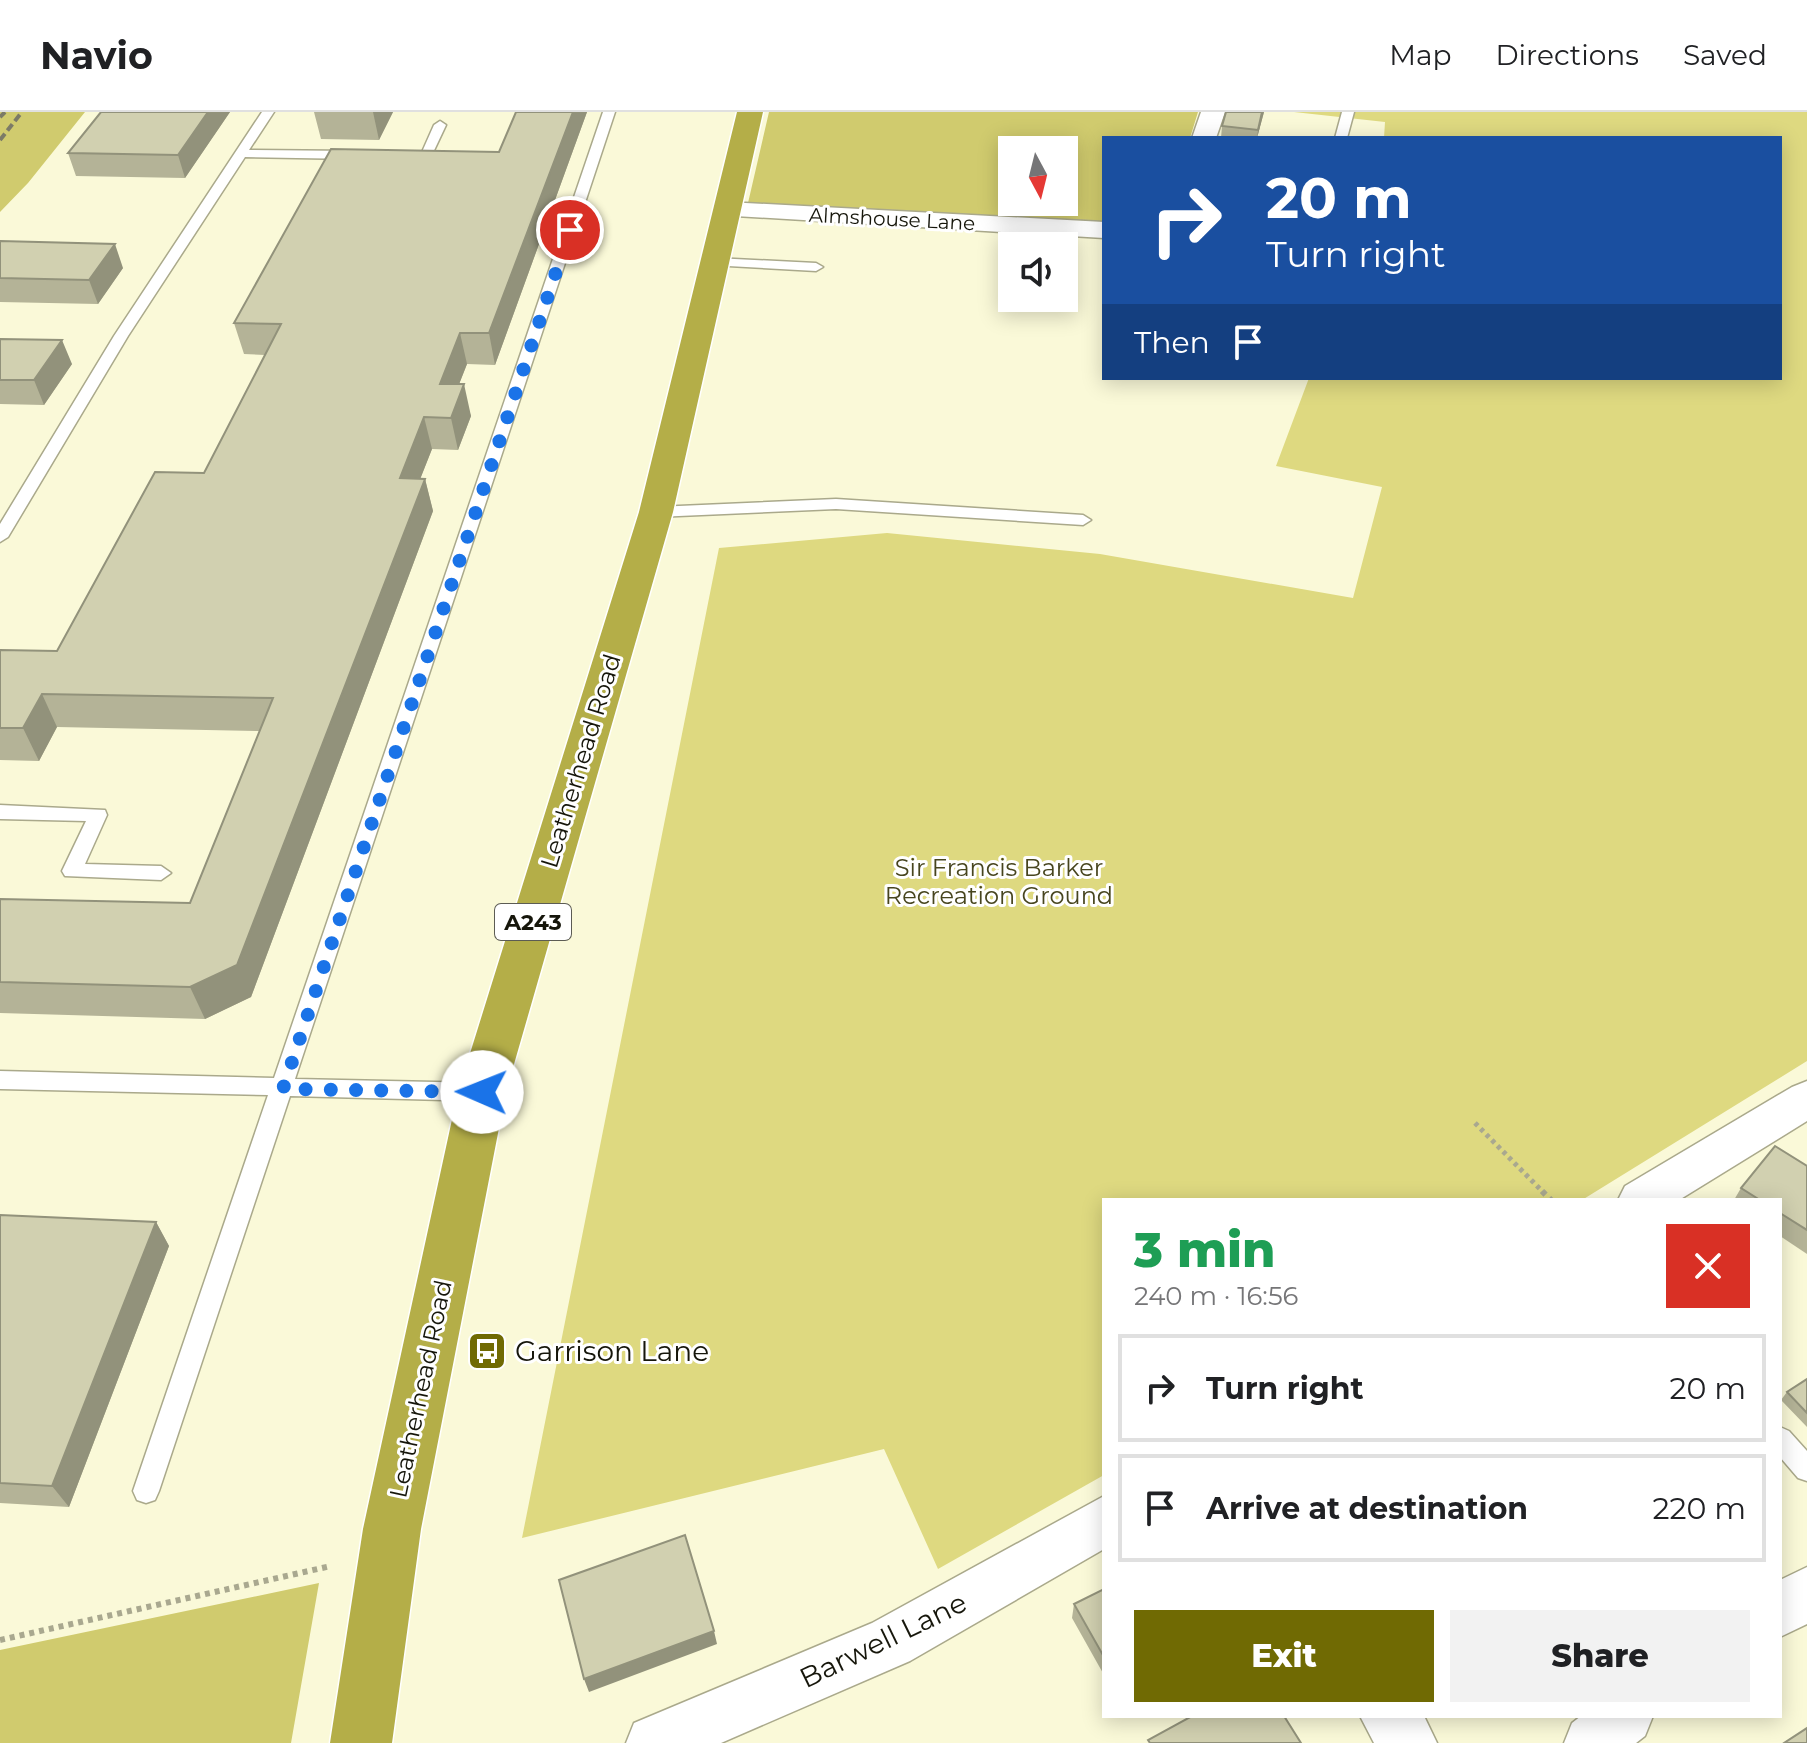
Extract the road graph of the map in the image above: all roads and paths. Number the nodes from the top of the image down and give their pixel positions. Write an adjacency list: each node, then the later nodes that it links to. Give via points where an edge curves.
1 (268, 112): 9 (lane)
2 (609, 112): 22 (lane)
3 (750, 112): 12 (highway, Leatherhead Road / A243)
4 (1213, 112): 7 (street)
5 (1348, 112): 8 (lane)
6 (440, 125): 11 (lane, via 426,156)
7 (1205, 136)
8 (1342, 136)
9 (242, 153): 10 (lane); 18 (lane, via 121,336)
10 (365, 155)
11 (395, 155)
12 (727, 210): 13 (street, Almshouse Lane); 14 (highway, Leatherhead Road / A243)
13 (1102, 230)
14 (715, 262): 15 (lane); 16 (highway, Leatherhead Road / A243)
15 (816, 267)
16 (656, 512): 17 (lane, via 836,504); 23 (highway, Leatherhead Road / A243)
17 (1083, 520)
18 (0, 537)
19 (0, 812): 20 (lane, via 98,815 72,871)
20 (161, 873)
21 (0, 1080): 22 (lane)
22 (283, 1089): 23 (lane); 30 (lane)
23 (482, 1092): 32 (highway, Leatherhead Road / A243)
24 (1807, 1099): 27 (street)
25 (1475, 1123): 26 (path)
26 (1549, 1198)
27 (1644, 1198)
28 (1782, 1441): 29 (lane)
29 (1807, 1469)
30 (146, 1491)
31 (1102, 1522): 39 (street, Barwell Lane, via 891,1642)
32 (389, 1553): 35 (path); 38 (highway, Leatherhead Road / A243)
33 (1807, 1594): 34 (street)
34 (1782, 1609)
35 (0, 1640)
36 (1390, 1718): 40 (street)
37 (1623, 1718): 41 (street)
38 (361, 1743)
39 (654, 1743)
40 (1409, 1743)
41 (1592, 1743)

